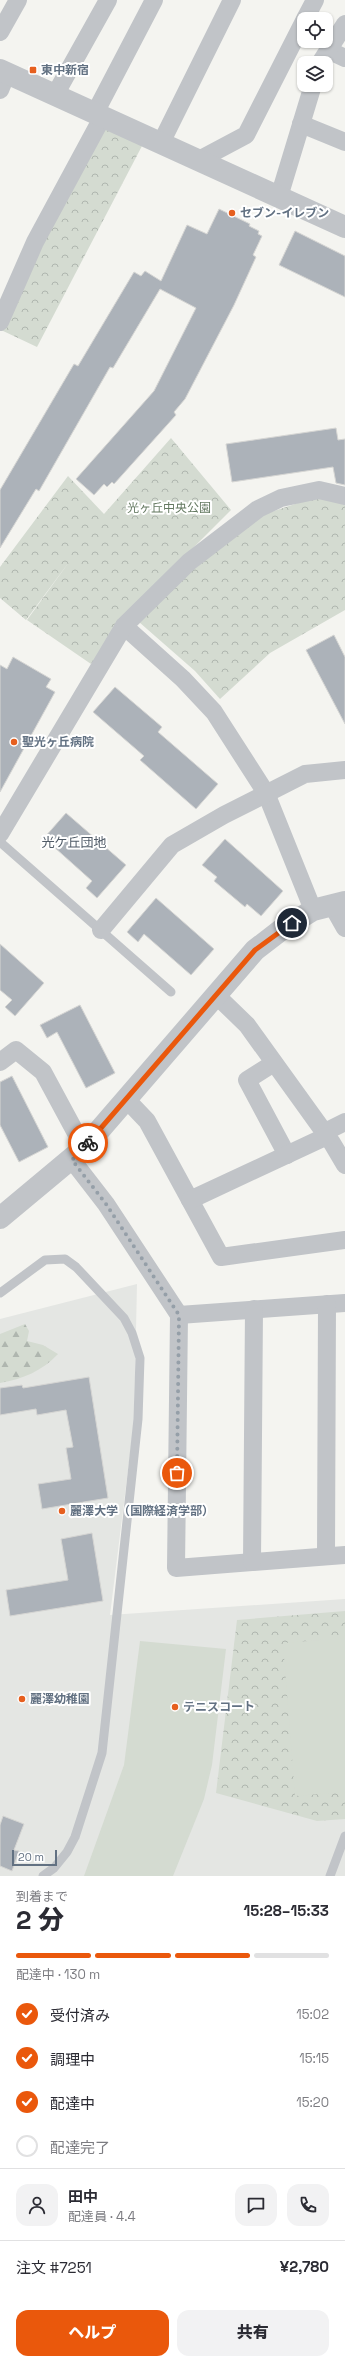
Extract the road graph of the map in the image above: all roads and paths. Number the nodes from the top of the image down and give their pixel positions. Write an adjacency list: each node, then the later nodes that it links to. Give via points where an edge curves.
1 (18, 0): 8 (street)
2 (108, 0): 15 (street)
3 (154, 0): 16 (street)
4 (232, 0): 19 (street)
5 (315, 0): 6 (street)
6 (309, 12)
7 (345, 24): 10 (street)
8 (0, 32)
9 (297, 36): 20 (street, via 246,135)
10 (325, 56)
11 (333, 57): 12 (street)
12 (345, 58)
13 (2, 77): 15 (street)
14 (311, 92): 17 (street)
15 (55, 95): 16 (street)
16 (99, 115): 19 (street); 23 (street, via 35,242)
17 (301, 124): 18 (street); 21 (street)
18 (345, 142)
19 (161, 143): 20 (street)
20 (199, 160): 21 (street)
21 (279, 197): 22 (street)
22 (345, 227)
23 (0, 322)
24 (345, 496): 25 (street, via 319,490 281,498 258,509 189,562)
25 (124, 626): 27 (street, via 183,679 214,712); 28 (street)
26 (345, 770): 27 (street, via 305,774)
27 (266, 793): 30 (street); 32 (street, via 172,845)
28 (0, 834)
29 (0, 842): 32 (lane)
30 (330, 906): 31 (street); 34 (street, via 281,930 255,950)
31 (345, 928)
32 (101, 930): 33 (lane)
33 (171, 992)
34 (216, 995): 36 (street, via 247,1025); 37 (street)
35 (0, 1062): 40 (street, via 16,1050 43,1072)
36 (274, 1063): 39 (street); 41 (street, via 247,1080)
37 (128, 1100): 40 (street); 43 (street, via 147,1121)
38 (345, 1122): 39 (street)
39 (326, 1134): 41 (street); 42 (street)
40 (78, 1154): 44 (street); 50 (street, via 106,1204)
41 (287, 1155): 43 (street)
42 (345, 1166)
43 (190, 1200): 45 (street, via 221,1257)
44 (0, 1218)
45 (345, 1240)
46 (0, 1293): 55 (lane, via 45,1260 65,1259 76,1267 124,1318 140,1358 138,1419 102,1754 75,1837 54,1868)
47 (345, 1303): 48 (street)
48 (327, 1304): 49 (street); 52 (street)
49 (254, 1309): 50 (street); 53 (street)
50 (179, 1315): 53 (street, via 176,1568)
51 (345, 1555): 52 (street)
52 (326, 1556): 53 (street)
53 (252, 1562)
54 (345, 1836): 56 (lane)
55 (43, 1876)
56 (330, 1876)

